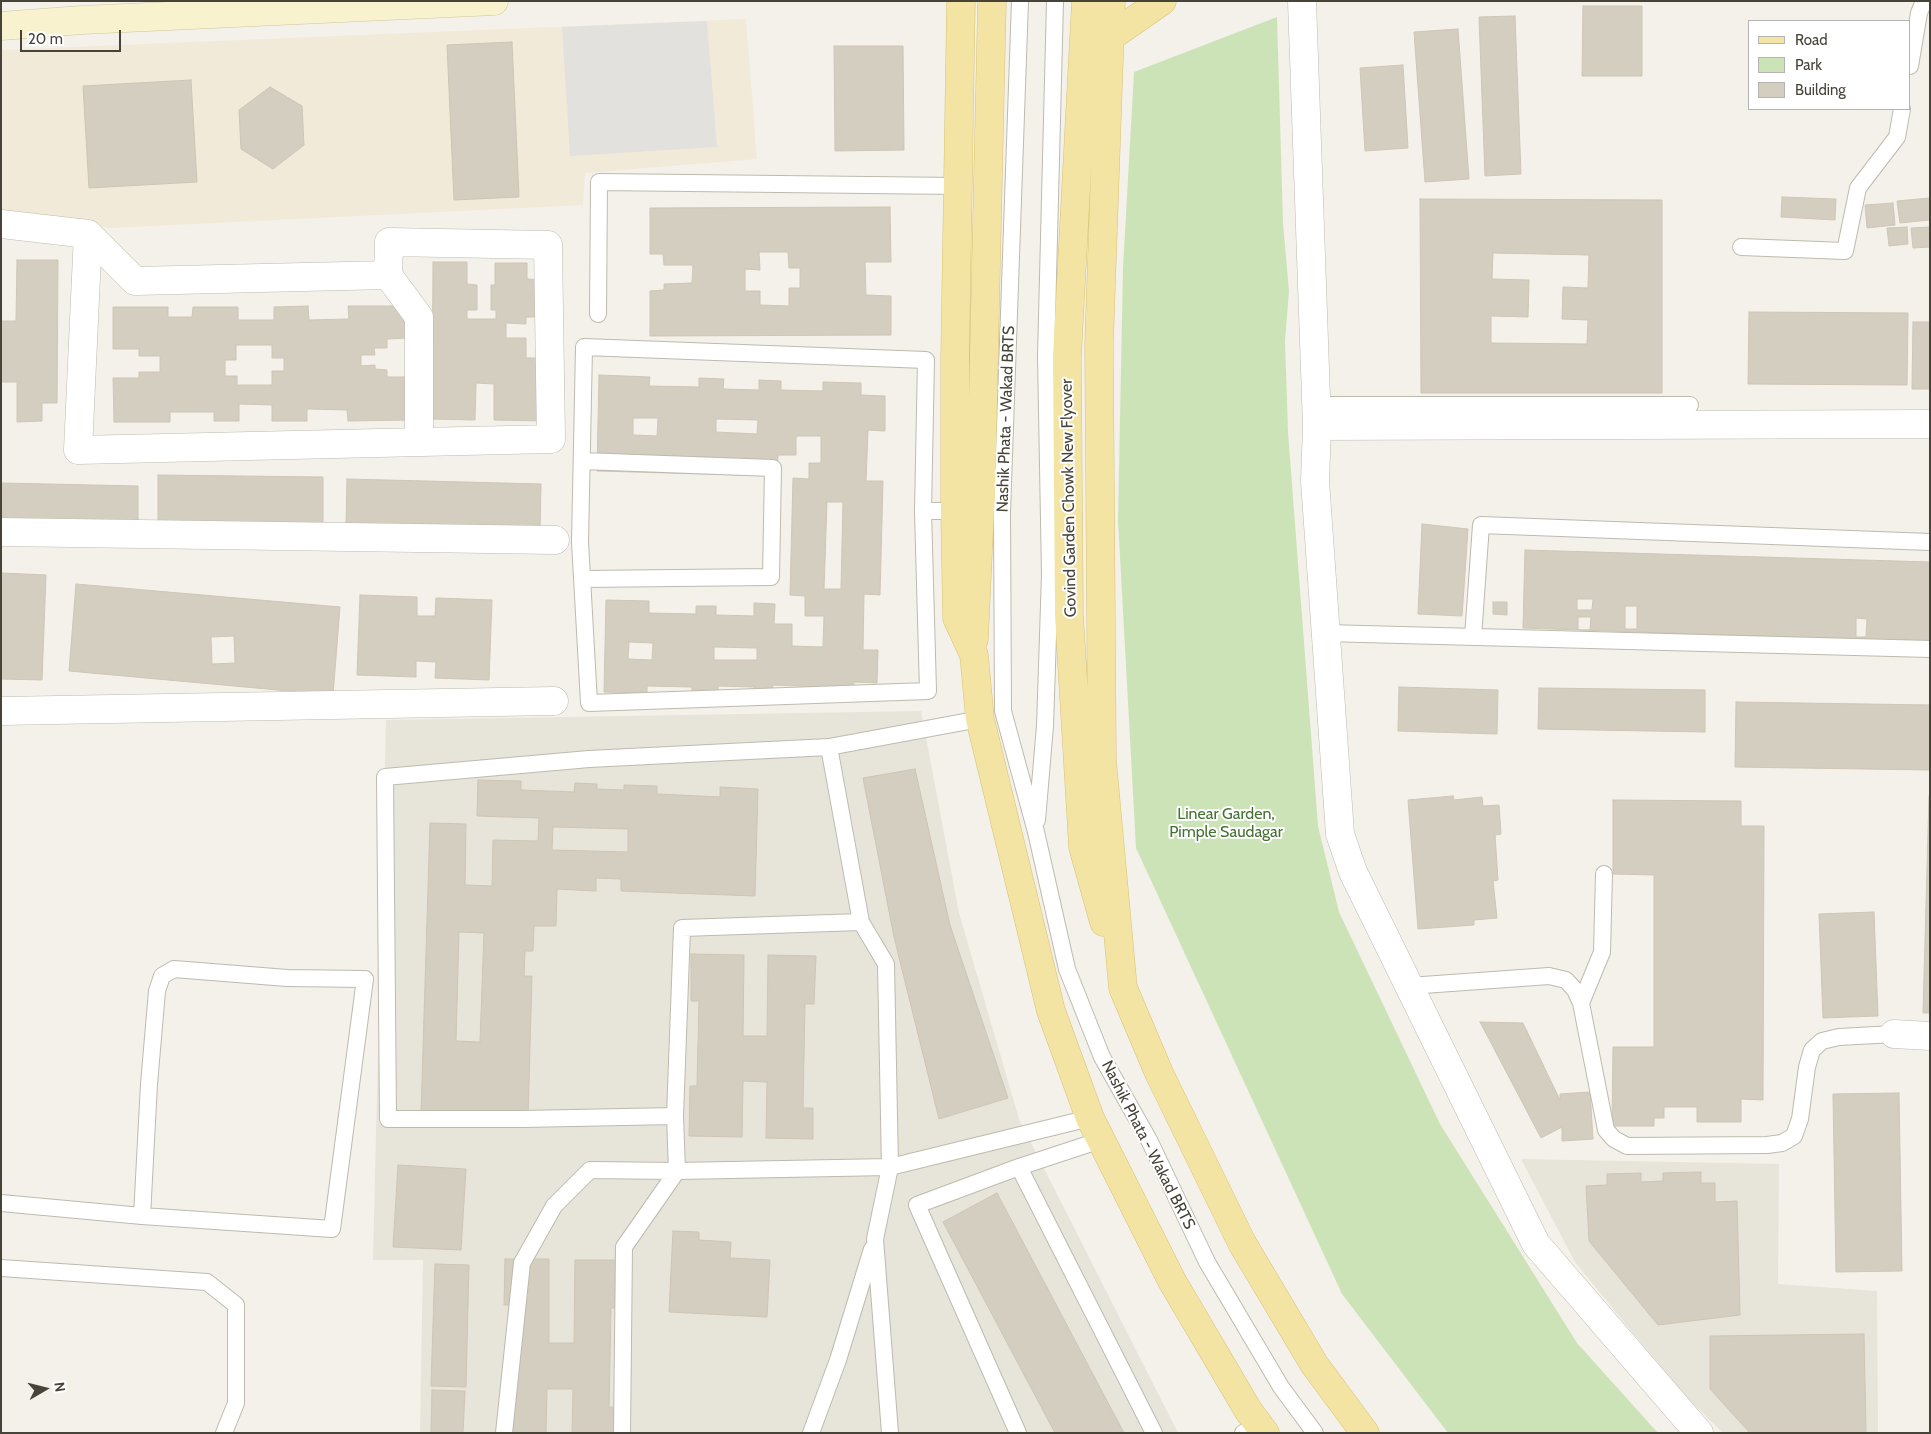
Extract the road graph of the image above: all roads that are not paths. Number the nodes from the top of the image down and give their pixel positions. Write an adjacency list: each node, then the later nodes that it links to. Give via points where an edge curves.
1 (494, 1): 11 (street)
2 (961, 1): 16 (main road)
3 (992, 1): 36 (main road)
4 (1020, 1): 41 (lane, Nashik Phata - Wakad BRTS, via 1002,512 1003,711)
5 (1055, 1): 41 (lane, Nashik Phata - Wakad BRTS, via 1046,356 1050,575 1045,726)
6 (1086, 1): 45 (main road, Govind Garden Chowk New Flyover, via 1067,357 1069,614 1083,848)
7 (1111, 1): 13 (main road)
8 (1162, 1): 13 (main road)
9 (1302, 1): 23 (street)
10 (1924, 1): 14 (lane)
11 (82, 11): 12 (street)
12 (1, 26)
13 (1110, 37): 45 (main road, via 1099,344 1102,760)
14 (1911, 60)
15 (1902, 110): 19 (lane, via 1897,137 1858,188 1844,251)
16 (958, 186): 21 (lane, via 599,182); 28 (main road)
17 (1, 224): 18 (street)
18 (88, 234): 20 (street, via 135,281); 25 (street, via 78,450)
19 (1741, 248)
20 (388, 275): 25 (street, via 419,317); 25 (street, via 389,242 548,245 550,440)
21 (598, 314)
22 (1690, 406): 23 (lane)
23 (1316, 416): 24 (street); 33 (street, via 1315,481)
24 (1930, 424)
25 (419, 442)
26 (582, 461): 27 (lane, via 584,347 926,360); 32 (lane); 32 (lane, via 773,468 771,578)
27 (924, 511): 28 (lane); 32 (lane, via 928,691 589,703)
28 (954, 512): 36 (main road, via 957,618)
29 (1, 532): 30 (street)
30 (554, 540)
31 (1930, 542): 34 (lane, via 1481,525)
32 (582, 579)
33 (1326, 633): 34 (lane); 44 (street, via 1340,834 1353,872)
34 (1473, 636): 35 (lane)
35 (1930, 649)
36 (974, 655): 39 (main road)
37 (554, 701): 38 (street)
38 (1, 711)
39 (980, 719): 40 (lane); 50 (main road, via 1051,1011)
40 (829, 748): 43 (lane); 49 (lane, via 589,759 385,777 388,1118)
41 (1036, 832): 66 (lane, Nashik Phata - Wakad BRTS, via 1067,969 1102,1057 1150,1142 1208,1262 1281,1387)
42 (1604, 874): 46 (lane, via 1602,952)
43 (861, 922): 49 (lane, via 682,928); 51 (lane, via 886,964)
44 (1409, 986): 46 (lane, via 1549,976 1566,980); 68 (street, via 1536,1244)
45 (1123, 988): 67 (main road, via 1159,1073 1242,1243 1314,1364)
46 (1581, 1003): 47 (lane, via 1606,1130 1627,1146 1782,1143 1794,1136 1800,1118 1812,1050 1822,1041 1839,1037)
47 (1894, 1034): 48 (street)
48 (1930, 1036)
49 (675, 1116): 53 (lane)
50 (1095, 1129): 51 (lane); 52 (lane); 58 (main road, via 1172,1281 1248,1410)
51 (890, 1167): 53 (lane); 56 (lane)
52 (1019, 1167): 64 (lane, via 917,1205); 65 (lane)
53 (678, 1171): 60 (lane, via 590,1170 554,1206 522,1263); 61 (lane, via 624,1247)
54 (1, 1203): 55 (lane)
55 (142, 1216): 55 (lane, via 332,1229 365,979 288,978 174,969 162,976 157,991 149,1084)
56 (875, 1239): 62 (lane, via 838,1360); 63 (lane)
57 (1, 1268): 59 (lane, via 207,1282 236,1305 236,1403)
58 (1256, 1430)
59 (224, 1433)
60 (504, 1433)
61 (622, 1433)
62 (811, 1433)
63 (890, 1433)
64 (1018, 1433)
65 (1154, 1433)
66 (1315, 1433)
67 (1365, 1433)
68 (1699, 1433)

